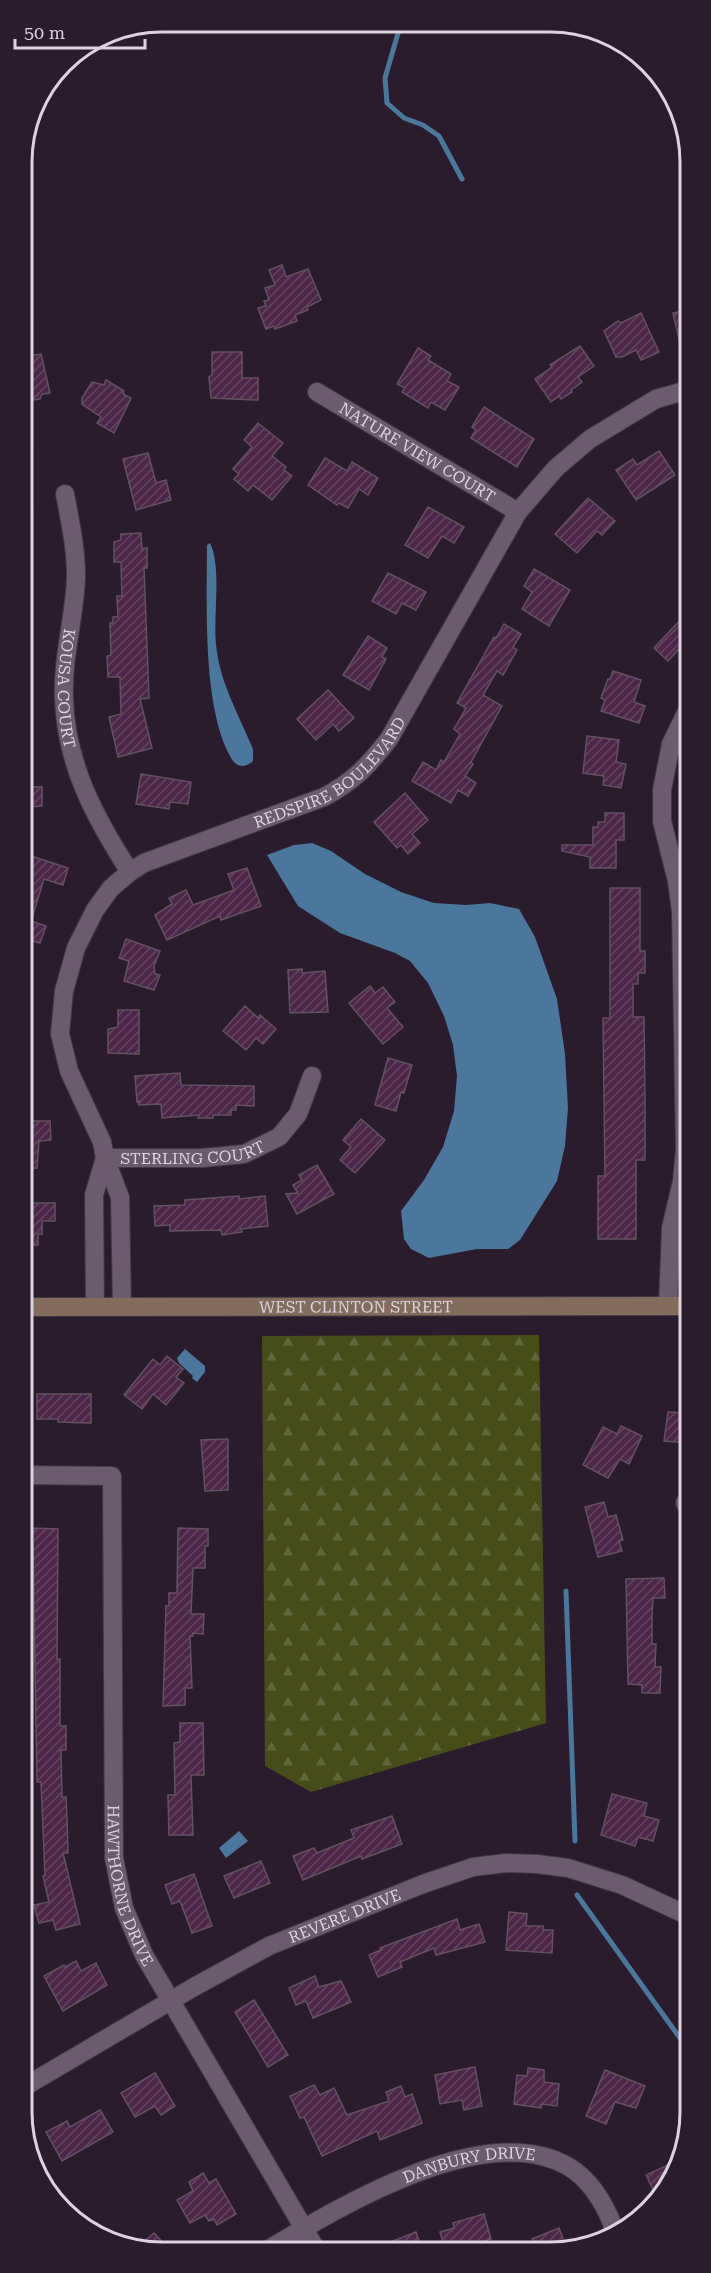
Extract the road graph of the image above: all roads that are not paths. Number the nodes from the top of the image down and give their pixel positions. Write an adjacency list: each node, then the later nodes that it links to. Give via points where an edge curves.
1 (317, 392): 4 (street, NATURE VIEW COURT)
2 (680, 392): 4 (street, REDSPIRE BOULEVARD, via 656,399 590,439 556,468)
3 (65, 494): 6 (street, KOUSA COURT, via 76,577 65,657 65,721 88,800)
4 (518, 512): 6 (street, REDSPIRE BOULEVARD, via 389,740 367,768 348,784 324,796 144,863)
5 (680, 726): 7 (street, via 671,744 662,790 662,821)
6 (130, 872): 9 (street, REDSPIRE BOULEVARD, via 111,888 95,910 76,948 61,1012 60,1034 69,1071 102,1142)
7 (680, 901)
8 (312, 1076): 9 (street, STERLING COURT, via 298,1114 279,1137 244,1154)
9 (105, 1158): 12 (street, via 94,1195); 13 (street, REDSPIRE BOULEVARD, via 120,1197)
10 (679, 1192): 14 (street, via 671,1228)
11 (32, 1306): 12 (street, WEST CLINTON STREET)
12 (95, 1306): 13 (street, WEST CLINTON STREET)
13 (122, 1306): 14 (street, WEST CLINTON STREET)
14 (668, 1306): 15 (street, WEST CLINTON STREET)
15 (679, 1306)
16 (32, 1475): 18 (street, HAWTHORNE DRIVE, via 112,1476 114,1858 124,1908)
17 (679, 1911): 18 (street, REVERE DRIVE, via 622,1885 568,1868 506,1863 473,1867 269,1946)
18 (170, 2001): 19 (street, REVERE DRIVE); 21 (street, HAWTHORNE DRIVE)
19 (32, 2082)
20 (613, 2225): 21 (street, DANBURY DRIVE, via 600,2198 570,2167 522,2152 455,2161 414,2173 372,2190)
21 (304, 2228): 22 (street, DANBURY DRIVE); 23 (street, HAWTHORNE DRIVE)
22 (281, 2242)
23 (312, 2242)

